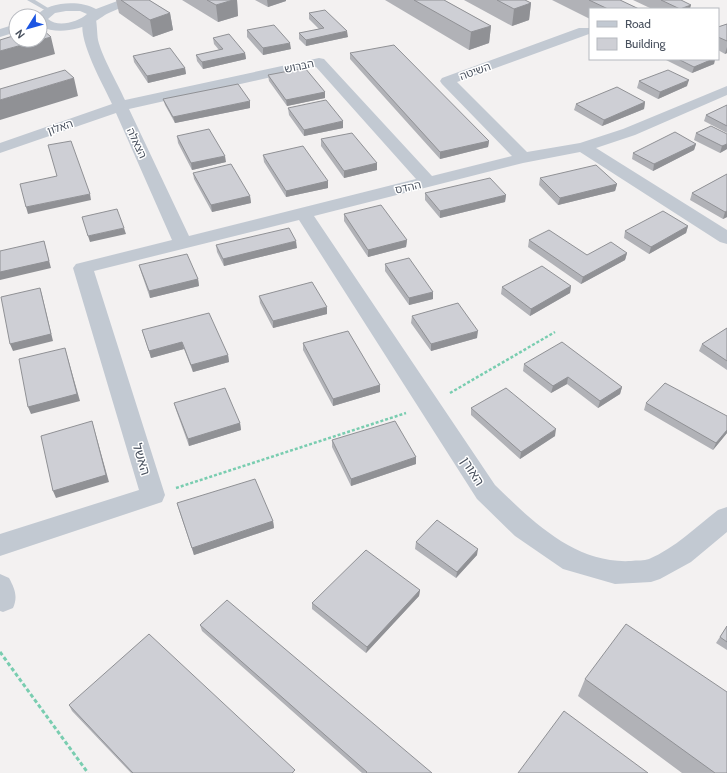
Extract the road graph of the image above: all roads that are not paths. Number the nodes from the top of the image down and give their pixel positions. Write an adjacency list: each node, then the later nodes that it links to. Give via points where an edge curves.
1 (106, 0): 3 (street)
2 (133, 0): 5 (street, via 107,8)
3 (79, 6): 4 (street, via 65,7); 5 (street, via 91,10 94,13)
4 (48, 17)
5 (91, 17): 7 (street, via 77,24); 9 (street, הצאלה, via 88,29)
6 (48, 22): 7 (street)
7 (62, 27): 9 (street, הצאלה, via 82,35)
8 (584, 31): 14 (street, השיטה, via 447,81)
9 (92, 44): 11 (street, הצאלה)
10 (726, 92): 12 (street, ההדס, via 629,132)
11 (120, 106): 13 (street, האלון); 15 (street, הברוש, via 319,62); 18 (street, הצאלה)
12 (583, 147): 14 (street, ההדס); 17 (street)
13 (0, 148)
14 (523, 158): 15 (street, ההדס)
15 (428, 182): 16 (street, ההדס)
16 (303, 212): 18 (street, ההדס); 20 (street, האורן, via 486,492 524,529 572,562 615,573 651,571 682,554)
17 (727, 238)
18 (183, 243): 19 (street, ההדס)
19 (83, 268): 21 (street, האשל, via 153,495)
20 (727, 517)
21 (0, 545)

